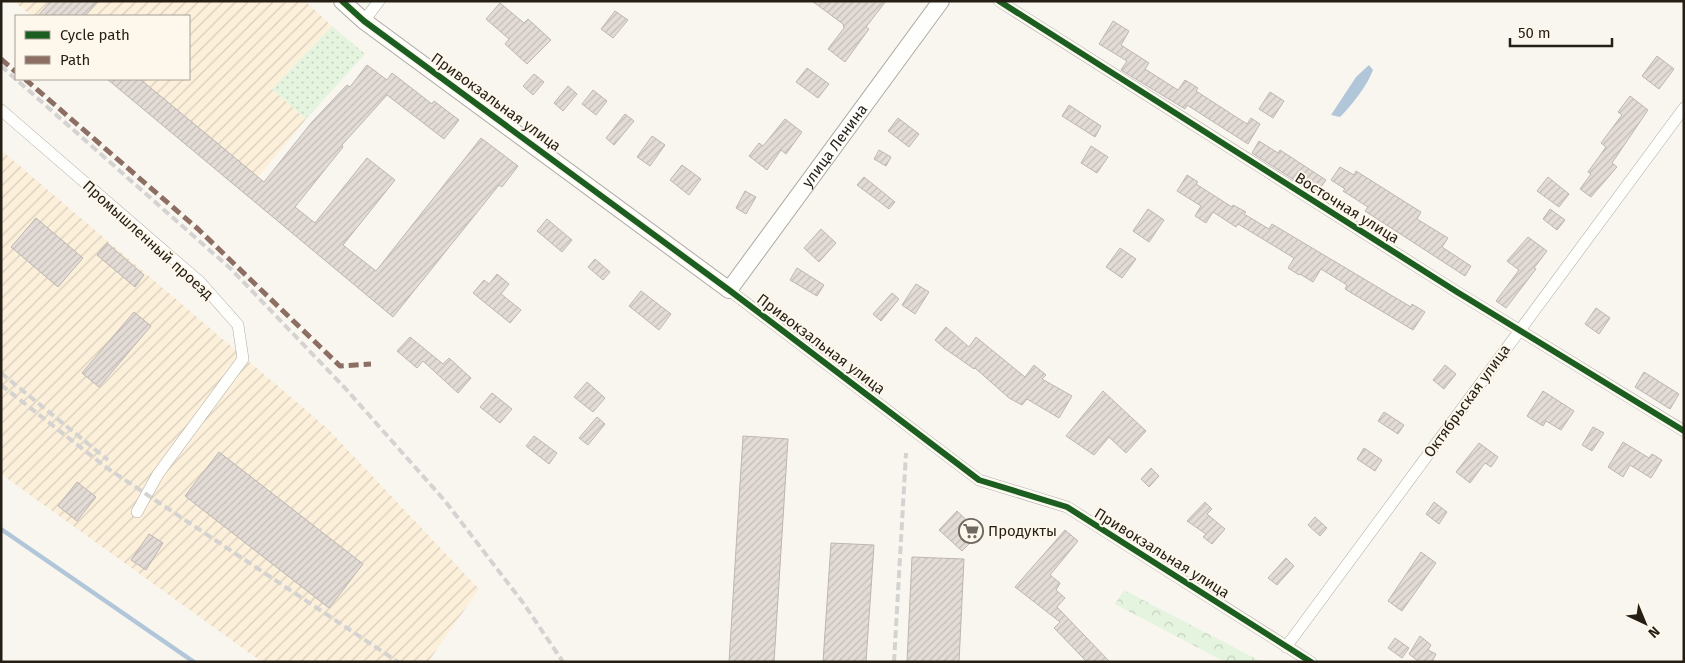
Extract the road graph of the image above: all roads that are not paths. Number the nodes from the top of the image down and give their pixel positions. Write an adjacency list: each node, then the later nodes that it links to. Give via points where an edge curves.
1 (342, 1): 5 (street, Привокзальная улица)
2 (379, 1): 5 (street)
3 (941, 1): 8 (street, улица Ленина)
4 (999, 1): 9 (street, Восточная улица)
5 (364, 21): 8 (street, Привокзальная улица)
6 (1684, 108): 9 (street, Октябрьская улица)
7 (1, 110): 11 (street, Промышленный проезд, via 200,282 238,325 243,359 158,474)
8 (729, 290): 12 (street, Привокзальная улица, via 980,480 1067,507)
9 (1519, 330): 10 (street, Восточная улица); 12 (street, Октябрьская улица)
10 (1684, 431)
11 (138, 512)
12 (1286, 647): 13 (street, Привокзальная улица)
13 (1311, 662)

